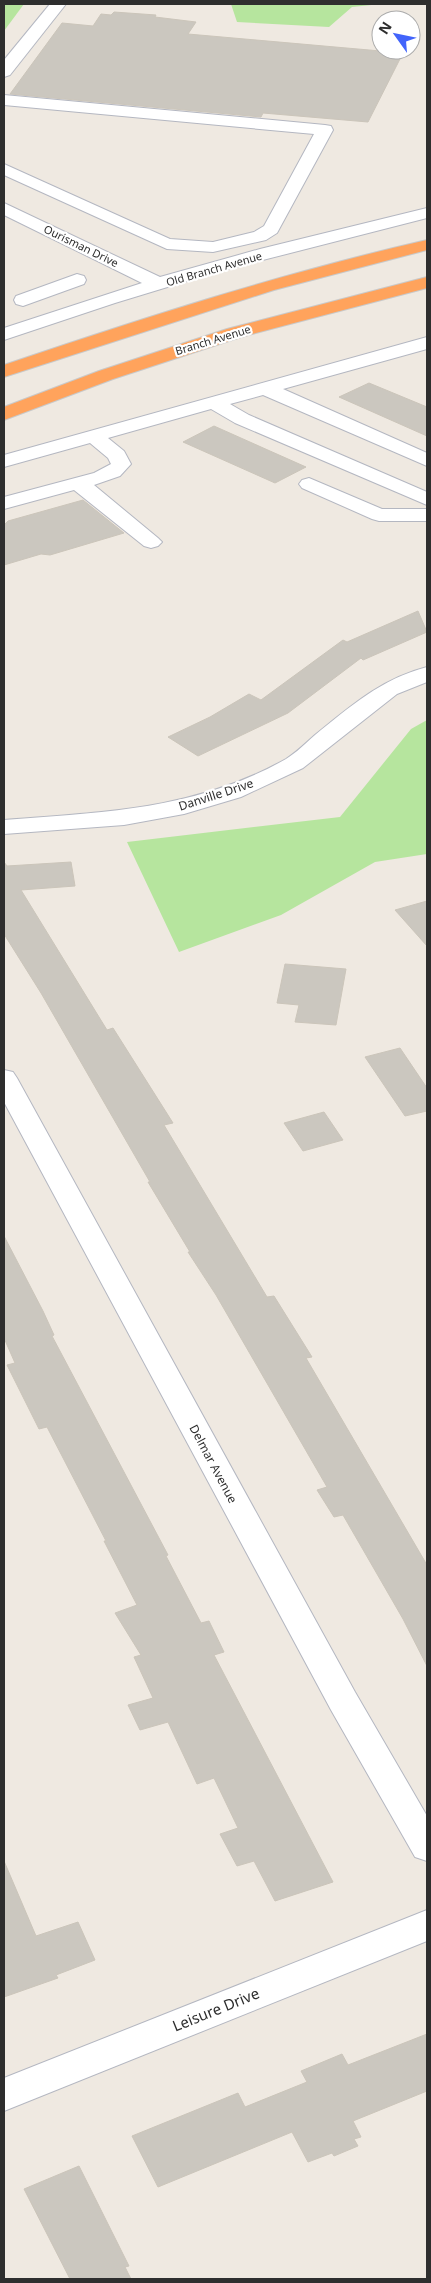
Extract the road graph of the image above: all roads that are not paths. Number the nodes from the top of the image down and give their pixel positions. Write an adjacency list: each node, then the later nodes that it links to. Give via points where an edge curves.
1 (58, 4): 2 (street)
2 (4, 72)
3 (4, 100): 7 (street, via 325,130 271,229 260,236 213,247 167,244)
4 (4, 169): 7 (street)
5 (4, 208): 8 (street, Ourisman Drive)
6 (427, 213): 12 (street, Old Branch Avenue)
7 (108, 217): 8 (street)
8 (58, 234): 12 (street, Ourisman Drive)
9 (427, 245): 16 (highway, via 254,291)
10 (77, 280): 13 (street)
11 (427, 282): 19 (highway, Branch Avenue, via 234,333 106,375)
12 (159, 284): 14 (street, Old Branch Avenue)
13 (12, 300)
14 (4, 334)
15 (427, 343): 17 (street)
16 (4, 371)
17 (266, 389): 18 (street); 21 (street)
18 (214, 403): 20 (street); 25 (street, via 242,419)
19 (4, 414)
20 (93, 436): 22 (street); 23 (street, via 117,455 121,464 102,476)
21 (427, 460)
22 (4, 461)
23 (78, 483): 26 (street); 28 (street)
24 (309, 484): 27 (street, via 379,515)
25 (427, 499)
26 (4, 503)
27 (427, 515)
28 (151, 542)
29 (427, 674): 30 (street, Danville Drive, via 389,689 295,763 233,792 184,807 124,818)
30 (4, 827)
31 (4, 1078): 32 (street, Delmar Avenue, via 343,1701)
32 (427, 1847)
33 (427, 1925): 34 (street, Leisure Drive)
34 (4, 2095)

